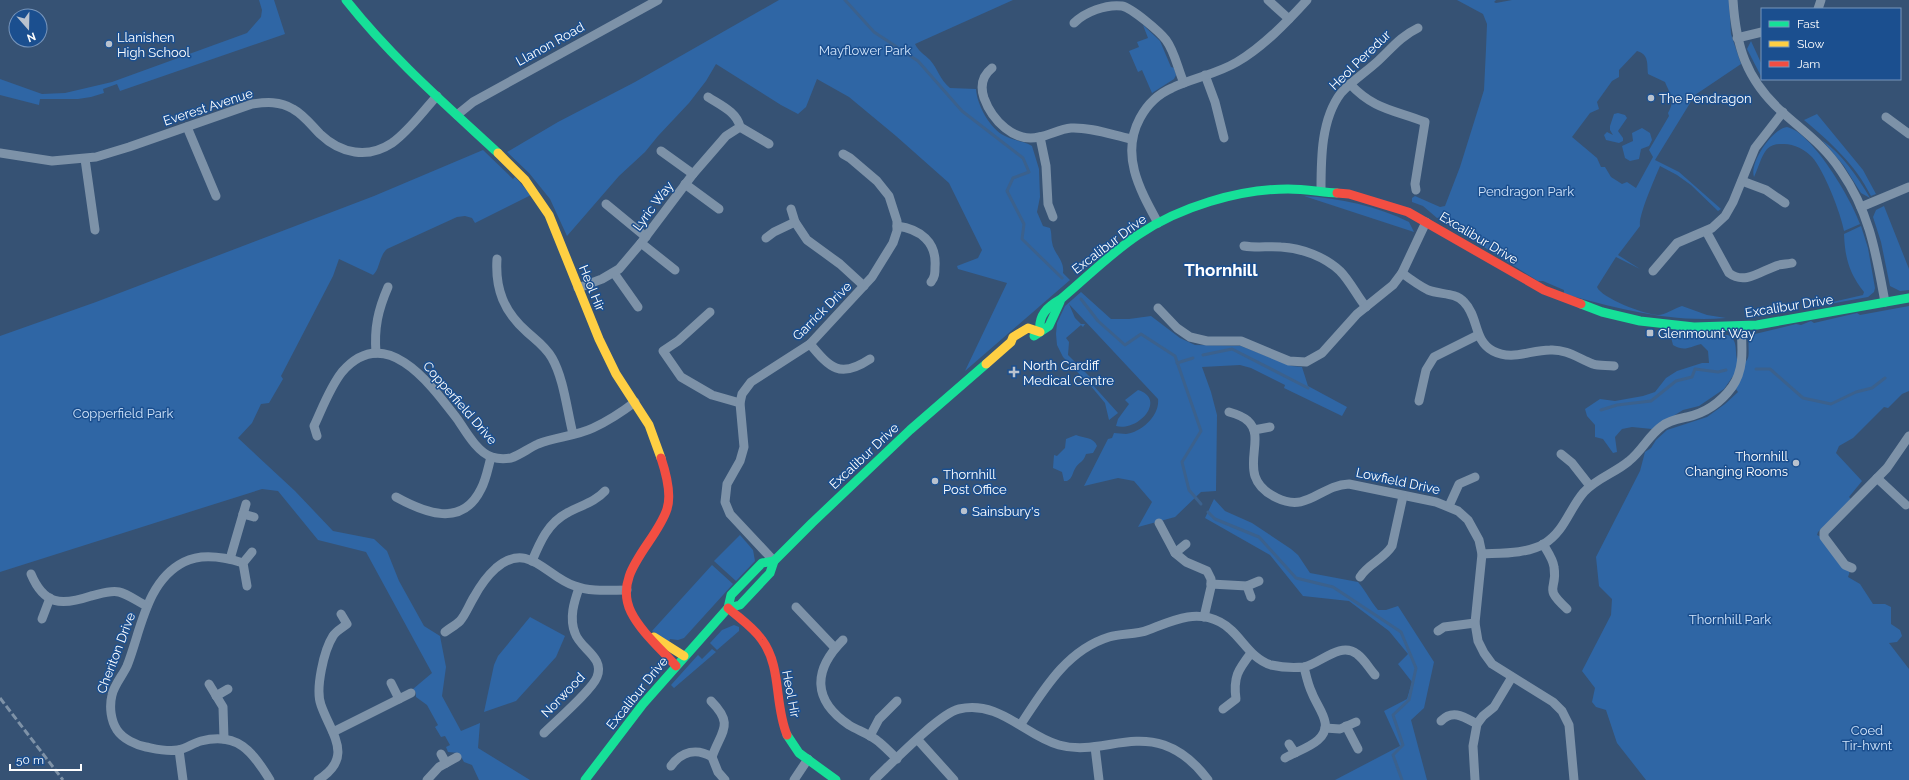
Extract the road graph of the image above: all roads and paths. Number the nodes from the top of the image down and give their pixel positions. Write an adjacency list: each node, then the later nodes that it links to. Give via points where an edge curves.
1 (346, 0): 15 (street, Heol Hir, via 384,46)
2 (658, 0): 18 (street, Llanon Road, via 473,102)
3 (1268, 0): 6 (street)
4 (1307, 0): 6 (street)
5 (1733, 0): 10 (street)
6 (1289, 19): 12 (street, via 1238,62)
7 (1074, 23): 13 (street, via 1096,10 1128,8 1166,39)
8 (1418, 28): 14 (street, Heol Peredur, via 1400,39)
9 (1761, 32): 10 (street)
10 (1737, 38): 17 (street, via 1741,54 1751,74 1760,88)
11 (992, 68): 23 (street, via 984,75 983,92 993,115 1005,129 1027,137)
12 (1205, 75): 13 (street); 24 (street)
13 (1184, 83): 25 (street, via 1165,92 1148,105)
14 (1350, 84): 35 (street, Heol Peredur, via 1336,101 1328,119); 36 (street, via 1374,104 1425,122)
15 (437, 96): 18 (street, Heol Hir); 20 (street, Everest Avenue, via 399,137 387,146 370,152 354,153 338,148 298,113 288,106 274,103 252,104)
16 (708, 97): 21 (street, via 733,113)
17 (1783, 112): 32 (street, via 1755,148); 40 (street, via 1812,136 1831,157 1850,184)
18 (457, 115): 62 (street, Heol Hir, via 516,171 541,201 549,214)
19 (1886, 117): 22 (street)
20 (187, 127): 30 (street, Everest Avenue, via 118,151); 37 (street)
21 (740, 127): 26 (street); 31 (street, Lyric Way, via 726,136)
22 (1909, 134)
23 (1040, 137): 25 (street, via 1056,131 1081,128); 43 (street, via 1046,166 1048,204)
24 (1224, 138)
25 (1131, 139): 46 (street, via 1134,174)
26 (769, 144)
27 (661, 151): 31 (street)
28 (0, 153): 30 (street, Everest Avenue, via 52,161)
29 (843, 154): 47 (street, Garrick Drive, via 884,188 892,204)
30 (85, 159): 48 (street)
31 (693, 174): 33 (street, Lyric Way)
32 (1742, 181): 38 (street, via 1766,190); 49 (street, via 1725,216)
33 (685, 184): 41 (street, Lyric Way); 51 (street, Lyric Way)
34 (1909, 187): 40 (street)
35 (1321, 190): 45 (street, Excalibur Drive, via 1378,202 1408,212); 46 (street, Excalibur Drive, via 1288,189 1235,195 1197,206)
36 (1416, 190)
37 (216, 196)
38 (1785, 203)
39 (606, 204): 51 (street)
40 (1861, 208): 64 (street, via 1877,254)
41 (719, 209)
42 (791, 209): 44 (street)
43 (1054, 217)
44 (795, 222): 50 (street); 60 (street, via 807,240 840,264)
45 (1426, 222): 58 (street); 69 (street, Excalibur Drive, via 1522,279 1581,305 1647,322 1694,327)
46 (1158, 223): 105 (street, Excalibur Drive, via 1138,235 1061,299 1049,326 1040,332 1028,328 1013,337 1012,342 892,446)
47 (897, 226): 59 (street, via 915,230 930,243 936,264 935,278); 60 (street, Garrick Drive, via 896,236 888,253)
48 (95, 230)
49 (1706, 231): 54 (street, via 1729,273 1734,276 1746,278 1779,265); 56 (street, via 1677,243)
50 (766, 238)
51 (643, 240): 55 (street, Lyric Way); 57 (street, Lyric Way)
52 (1244, 246): 66 (street, via 1302,250 1324,259 1341,272)
53 (497, 259): 81 (street, via 497,281 503,304 514,321 542,345 553,359)
54 (1792, 264)
55 (675, 270)
56 (1653, 271)
57 (614, 273): 62 (street, Lyric Way); 65 (street)
58 (1402, 273): 66 (street, via 1387,292); 70 (street, via 1429,290 1460,299 1471,313)
59 (931, 282)
60 (864, 286): 71 (street, Garrick Drive)
61 (388, 287): 72 (street, via 376,321)
62 (578, 288): 76 (street, Heol Hir, via 605,352)
63 (1909, 298): 64 (street, Excalibur Drive)
64 (1886, 302): 69 (street, Excalibur Drive, via 1787,321)
65 (638, 307)
66 (1366, 307): 67 (street, via 1342,328 1322,352 1312,360 1300,363 1241,341 1207,341 1190,337 1176,328)
67 (1158, 308)
68 (710, 312): 77 (street, via 663,351 681,376 712,395)
69 (1741, 326): 88 (street, via 1740,373 1726,394 1705,410 1663,425 1628,463)
70 (1478, 335): 74 (street, via 1492,350 1507,355 1557,350 1569,352 1594,364); 75 (street, via 1434,357 1426,370)
71 (810, 344): 73 (street, via 827,363 839,370 852,369); 77 (street, Garrick Drive, via 751,382 742,394)
72 (376, 353): 82 (street, via 355,361 338,377 314,426); 85 (street, Copperfield Drive, via 398,358 419,374 433,387 472,439)
73 (870, 358)
74 (1614, 366)
75 (1419, 401)
76 (635, 402): 81 (street, Copperfield Drive, via 592,429); 115 (street, Heol Hir, via 655,440 666,476 669,497 663,517 632,567)
77 (740, 403): 105 (street, via 744,447 740,461 727,484 725,502 730,514)
78 (1229, 412): 80 (street, via 1244,417)
79 (1270, 427): 80 (street)
80 (1254, 430): 90 (street, Lowfield Drive, via 1254,475 1261,487 1286,502 1300,503 1334,486 1349,484)
81 (573, 434): 85 (street, Copperfield Drive, via 538,444 511,457)
82 (317, 436)
83 (1909, 436): 87 (street)
84 (1561, 454): 88 (street, via 1572,463)
85 (491, 457): 91 (street, via 481,489 473,501 461,510 436,514 419,509)
86 (1475, 477): 94 (street, via 1459,484)
87 (1877, 478): 93 (street); 107 (street, via 1823,534 1845,565)
88 (1590, 486): 99 (street, via 1577,500 1555,536)
89 (605, 491): 104 (street, via 592,502 566,513 553,524 543,536)
90 (1403, 496): 94 (street, Lowfield Drive); 109 (street, via 1390,550)
91 (396, 497)
92 (246, 504): 95 (street)
93 (1906, 505)
94 (1449, 506): 102 (street, Lowfield Drive, via 1464,515 1472,524)
95 (243, 514): 96 (street); 103 (street)
96 (254, 517)
97 (1159, 523): 101 (street)
98 (1186, 544): 101 (street)
99 (1543, 544): 102 (street, via 1522,551); 121 (street, via 1555,568 1553,594)
100 (252, 552): 106 (street)
101 (1175, 553): 111 (street, via 1186,562 1207,571)
102 (1482, 554): 125 (street)
103 (230, 559): 106 (street, Cheriton Drive); 118 (street, Cheriton Drive, via 206,556 184,562 166,575)
104 (532, 560): 114 (street); 127 (street, via 516,557 502,563 480,587 460,621)
105 (774, 561): 120 (street, Excalibur Drive, via 770,573 740,605); 120 (street, Excalibur Drive, via 762,563 731,595)
106 (242, 563): 112 (street)
107 (1852, 568)
108 (31, 574): 117 (street, via 38,589)
109 (1360, 577)
110 (1259, 581): 113 (street)
111 (1211, 584): 113 (street); 123 (street)
112 (247, 586)
113 (1247, 586): 116 (street)
114 (579, 588): 115 (street); 153 (street, Norwood, via 573,610 573,626 579,640 596,658 599,671 594,683)
115 (627, 590): 128 (street, Heol Hir, via 632,615)
116 (1251, 597)
117 (50, 598): 118 (street, via 58,602 78,601 103,592 119,592); 124 (street)
118 (147, 606): 160 (street, Cheriton Drive, via 126,667 112,694 110,709 118,731 138,745 166,751)
119 (796, 607): 130 (street)
120 (728, 608): 132 (street, Excalibur Drive); 166 (street, Heol Hir, via 760,637 767,648 772,661 786,732 794,747)
121 (1567, 609)
122 (341, 614): 152 (street, via 347,624 334,634 327,647 318,693)
123 (1204, 617): 131 (street, via 1222,622); 148 (street, via 1178,618 1146,631 1111,637 1091,644 1065,664 1036,700)
124 (42, 619)
125 (1475, 623): 126 (street, via 1444,626); 136 (street, via 1478,641 1488,659)
126 (1438, 631)
127 (445, 632)
128 (649, 634): 132 (street, Heol Hir); 133 (street, Heol Hir, via 653,642)
129 (843, 640): 130 (street)
130 (835, 648): 154 (street, via 822,668 820,680 823,694 840,718)
131 (1251, 653): 134 (street, via 1270,664); 145 (street, via 1236,676 1234,686 1239,700)
132 (684, 656): 133 (street, Excalibur Drive)
133 (676, 666): 174 (street, Excalibur Drive, via 643,704)
134 (1304, 667): 135 (street, via 1341,650 1350,650 1357,654); 151 (street, via 1312,693 1323,712)
135 (1375, 675)
136 (1512, 677): 149 (street, via 1498,701); 183 (street, via 1554,702 1562,711 1568,724)
137 (391, 683): 142 (street)
138 (209, 684): 141 (street)
139 (228, 689): 141 (street)
140 (411, 693): 142 (street)
141 (216, 696): 155 (street, via 223,707)
142 (399, 699): 152 (street)
143 (897, 701): 154 (street, via 879,719)
144 (711, 702): 164 (street, via 721,712 725,723)
145 (1223, 709)
146 (1441, 721): 149 (street, via 1446,716 1457,715)
147 (1356, 722): 150 (street)
148 (1021, 724): 156 (street, via 1000,713 981,708 966,708 943,717); 158 (street, via 1039,737 1054,743)
149 (1477, 724): 182 (street, via 1473,746)
150 (1346, 726): 151 (street, via 1340,729); 159 (street)
151 (1325, 728): 161 (street, via 1319,739)
152 (333, 732): 172 (street, via 338,742 339,754 328,773)
153 (544, 733)
154 (870, 736): 167 (street)
155 (224, 739): 160 (street, Cheriton Drive, via 198,742); 171 (street, Cheriton Drive, via 248,749)
156 (918, 740): 167 (street); 179 (street)
157 (1289, 744): 161 (street)
158 (1095, 748): 180 (street); 181 (street, via 1126,741 1146,741 1165,745 1188,759)
159 (1358, 749)
160 (179, 750): 170 (street)
161 (1295, 753): 165 (street)
162 (441, 754): 168 (street)
163 (457, 757): 168 (street)
164 (712, 757): 169 (street, via 688,752); 175 (street)
165 (1285, 758)
166 (808, 759): 176 (street); 177 (street, Heol Hir)
167 (897, 759): 178 (street)
168 (446, 763): 173 (street)
169 (671, 766)
170 (183, 780)
171 (270, 780)
172 (318, 780)
173 (427, 780)
174 (585, 780)
175 (724, 780)
176 (794, 780)
177 (836, 780)
178 (874, 780)
179 (954, 780)
180 (1099, 780)
181 (1208, 780)
182 (1475, 780)
183 (1574, 780)

